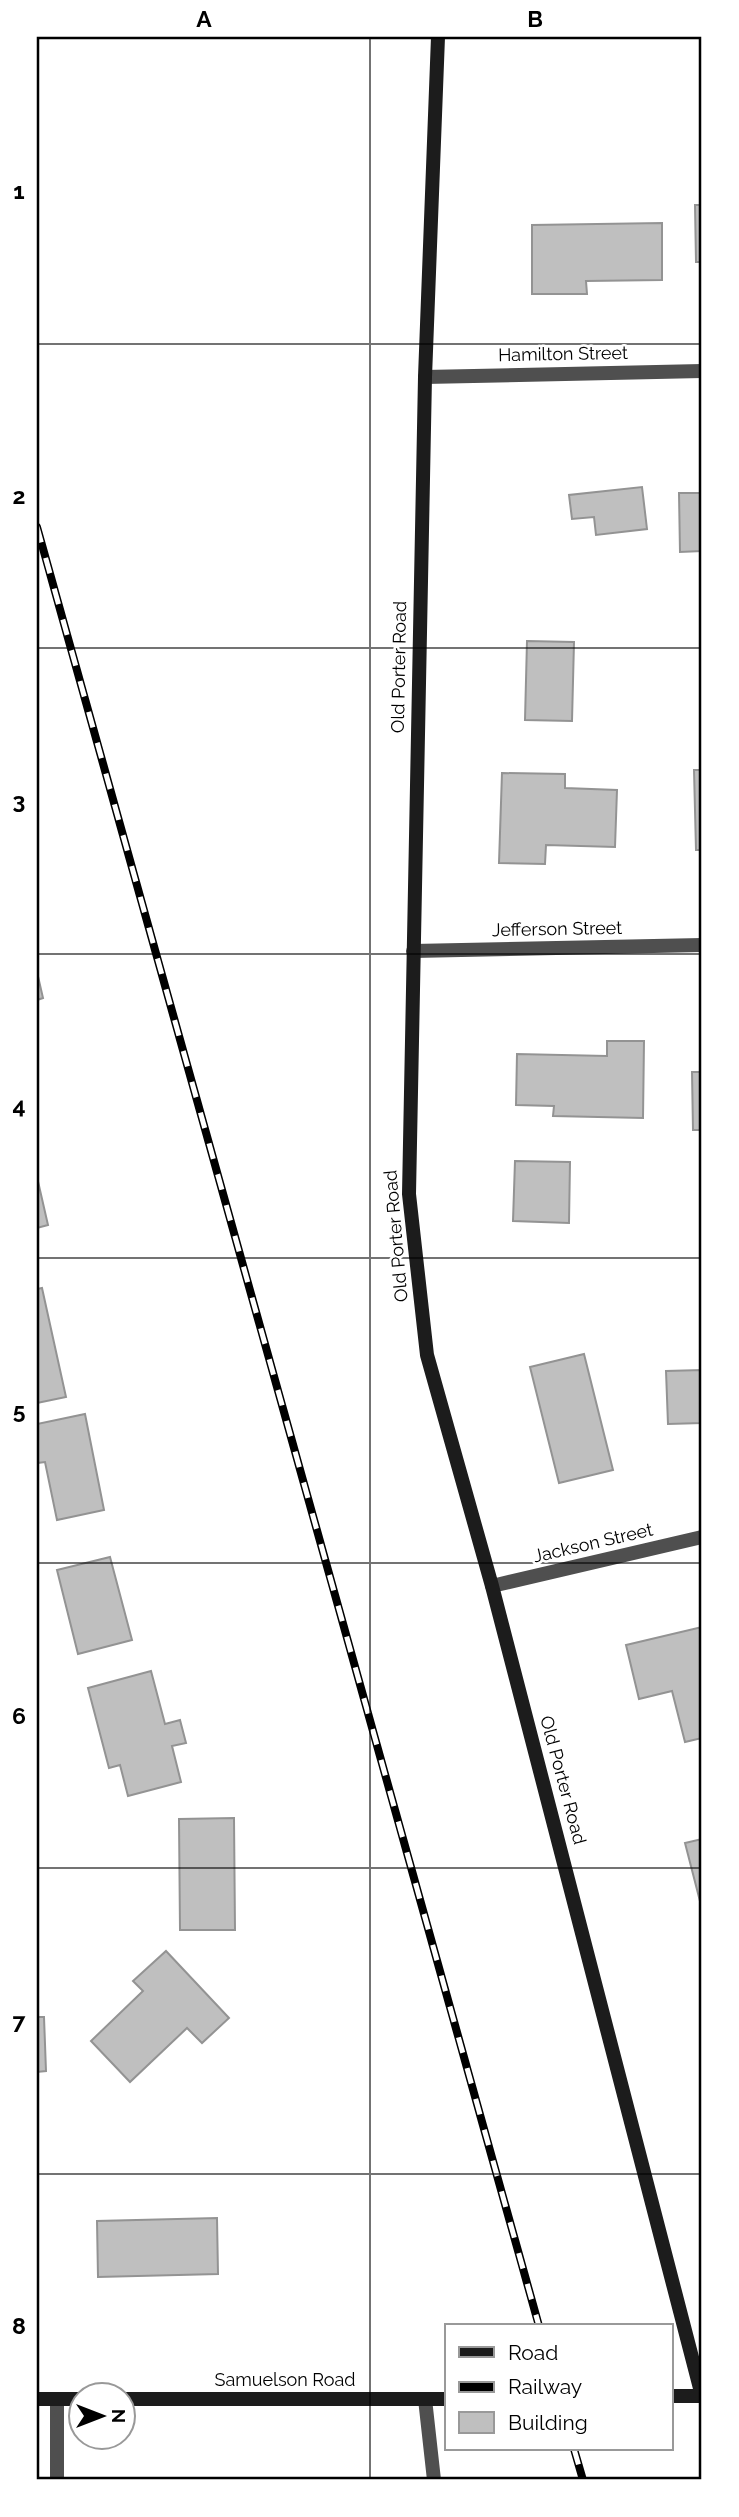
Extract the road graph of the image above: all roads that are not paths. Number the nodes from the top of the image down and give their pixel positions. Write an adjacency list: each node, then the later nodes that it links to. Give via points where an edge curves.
1 (438, 37): 3 (street, Old Porter Road)
2 (702, 371): 3 (street, Hamilton Street)
3 (425, 377): 5 (street, Old Porter Road)
4 (702, 945): 5 (street, Jefferson Street)
5 (412, 951): 7 (street, Old Porter Road, via 409,1194 427,1354)
6 (702, 1537): 7 (street, Jackson Street)
7 (492, 1586): 9 (street, Old Porter Road)
8 (672, 2396): 9 (street)
9 (702, 2396)
10 (37, 2399): 11 (street)
11 (57, 2399): 12 (street); 16 (street)
12 (66, 2399)
13 (136, 2399): 14 (street, Samuelson Road)
14 (425, 2399): 15 (street, Samuelson Road); 17 (street)
15 (445, 2399)
16 (57, 2480)
17 (434, 2480)

